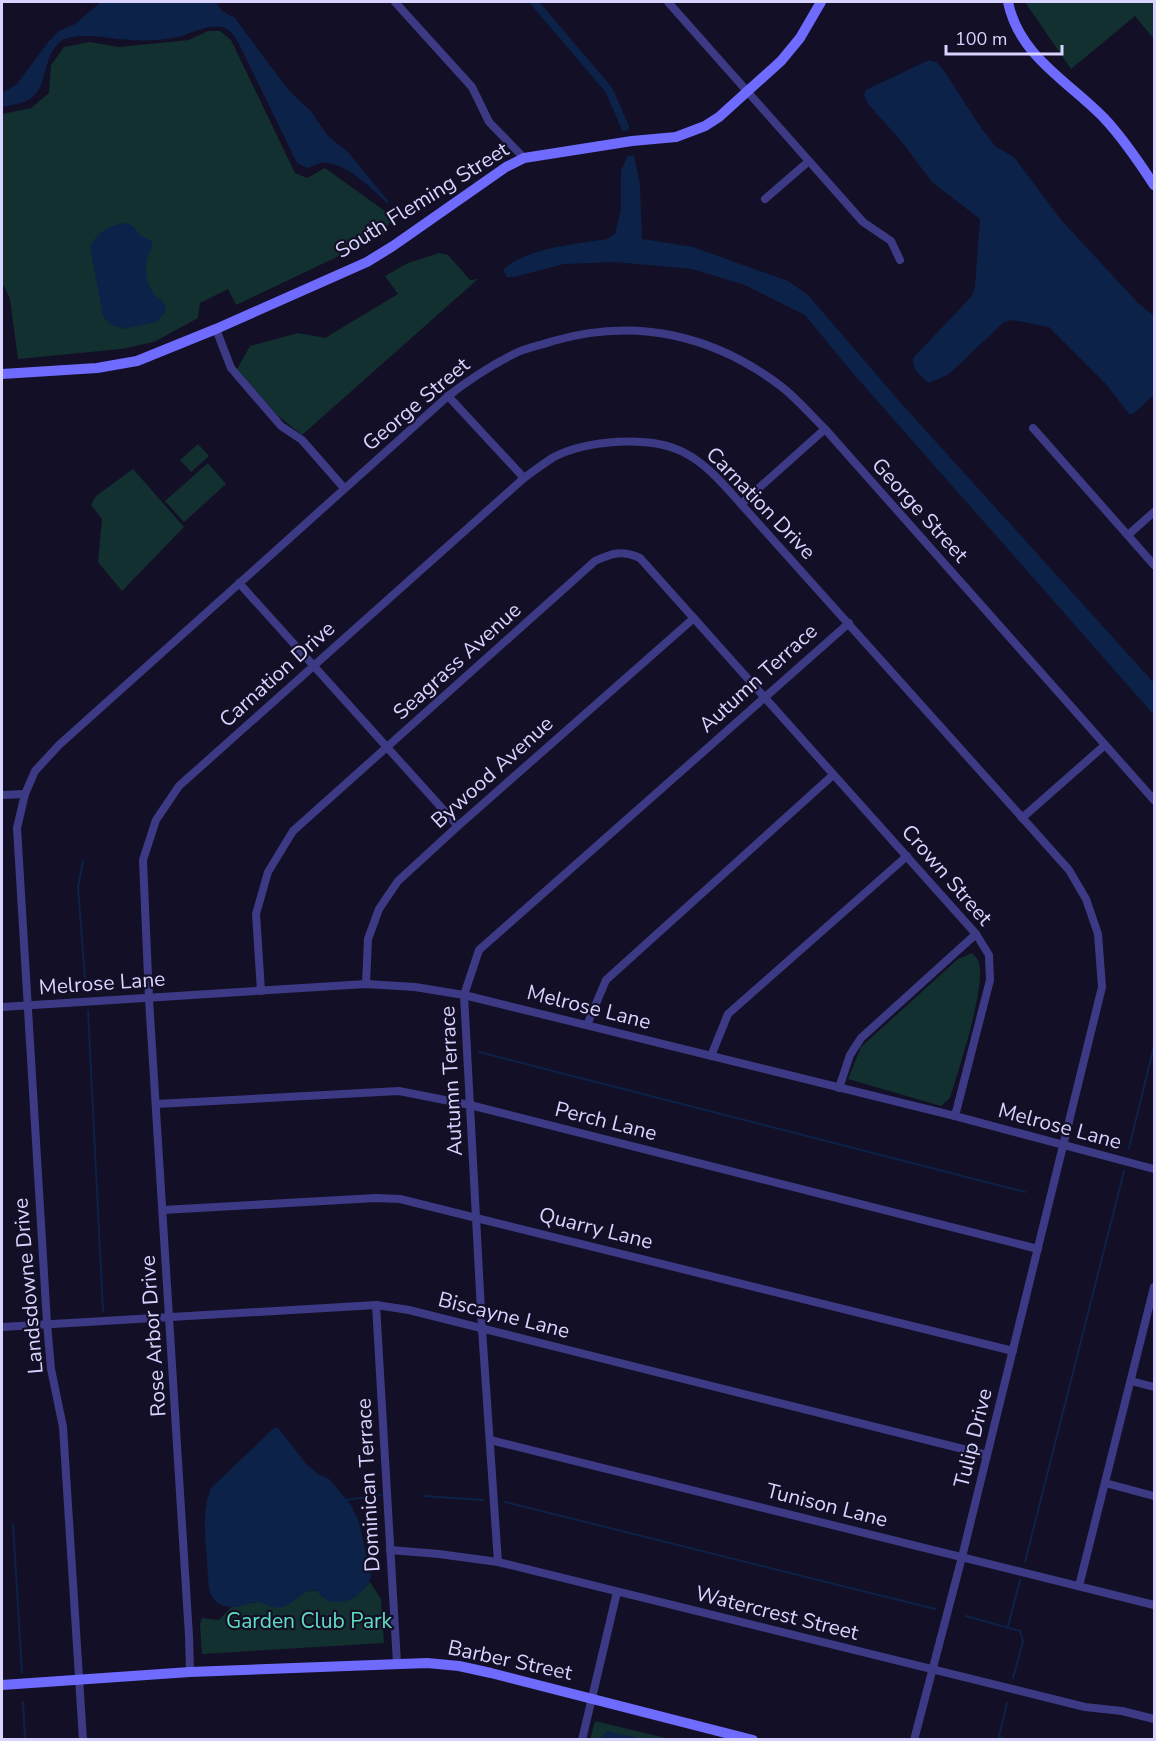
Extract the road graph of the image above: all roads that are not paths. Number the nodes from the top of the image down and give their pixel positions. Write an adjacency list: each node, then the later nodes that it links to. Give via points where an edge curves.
1 (395, 2): 6 (street, via 472,87 489,122)
2 (668, 2): 5 (street)
3 (821, 2): 5 (street, South Fleming Street, via 794,46)
4 (1008, 2): 8 (street, via 1017,30 1030,49 1116,131)
5 (748, 92): 6 (street, South Fleming Street, via 705,126 676,137); 7 (street)
6 (524, 158): 11 (street, South Fleming Street, via 367,262)
7 (809, 161): 9 (street); 10 (street, via 863,222 891,242)
8 (1155, 185)
9 (765, 199)
10 (900, 260)
11 (216, 329): 12 (street, South Fleming Street, via 137,361 97,368); 17 (street, via 231,368 281,426 302,440)
12 (2, 374)
13 (448, 396): 15 (street, George Street, via 520,351 569,337 618,330 678,335 729,353 783,388); 16 (street); 17 (street, George Street)
14 (1033, 428): 20 (street)
15 (825, 429): 18 (street); 27 (street, George Street)
16 (524, 478): 18 (street, Carnation Drive, via 555,457 596,444 646,441 683,452 708,469); 25 (street, Carnation Drive)
17 (344, 488): 22 (street, George Street)
18 (741, 504): 24 (street, Carnation Drive)
19 (1155, 512): 20 (street)
20 (1128, 535): 21 (street)
21 (1155, 565)
22 (239, 583): 25 (street); 30 (street, George Street, via 59,745 35,771)
23 (694, 618): 26 (street, Seagrass Avenue); 28 (street, Seagrass Avenue, via 640,558 613,553 595,561); 34 (street, Bywood Avenue)
24 (849, 623): 26 (street, Autumn Terrace); 33 (street, Carnation Drive)
25 (313, 666): 28 (street); 40 (street, Carnation Drive, via 179,786 156,820 143,860)
26 (765, 697): 29 (street, Crown Street); 39 (street, Autumn Terrace, via 479,950)
27 (1105, 745): 32 (street, George Street); 33 (street)
28 (388, 747): 34 (street); 38 (street, Seagrass Avenue, via 293,831 268,872 256,914)
29 (833, 776): 35 (street, Crown Street); 43 (street, via 606,980)
30 (24, 794): 31 (street); 41 (street, Landsdowne Drive, via 17,828)
31 (2, 795)
32 (1155, 800)
33 (1023, 818): 49 (street, Carnation Drive, via 1069,870 1086,899 1098,934 1102,987)
34 (458, 826): 37 (street, Bywood Avenue, via 398,881 379,909 368,939)
35 (907, 856): 36 (street, Crown Street); 44 (street, via 728,1014)
36 (976, 934): 45 (street, via 861,1038 850,1055); 48 (street, Crown Street, via 989,955 990,980)
37 (366, 984): 38 (street, Melrose Lane); 39 (street, Melrose Lane)
38 (261, 991): 40 (street, Melrose Lane)
39 (465, 995): 43 (street, Melrose Lane); 47 (street, Autumn Terrace)
40 (149, 999): 41 (street, Melrose Lane); 46 (street, Rose Arbor Drive)
41 (28, 1006): 42 (street, Melrose Lane); 57 (street, Landsdowne Drive)
42 (2, 1007)
43 (587, 1025): 44 (street, Melrose Lane)
44 (711, 1056): 45 (street, Melrose Lane)
45 (839, 1088): 48 (street, Melrose Lane)
46 (156, 1104): 47 (street, Perch Lane, via 399,1090); 51 (street, Rose Arbor Drive)
47 (470, 1105): 52 (street, Autumn Terrace); 53 (street, Perch Lane)
48 (955, 1116): 49 (street, Melrose Lane)
49 (1064, 1145): 50 (street, Melrose Lane); 53 (street, Tulip Drive)
50 (1155, 1169)
51 (163, 1210): 52 (street, Quarry Lane, via 376,1198 400,1199); 56 (street, Rose Arbor Drive)
52 (477, 1217): 59 (street, Autumn Terrace); 60 (street, Quarry Lane)
53 (1038, 1249): 60 (street, Tulip Drive)
54 (1155, 1287): 61 (street)
55 (376, 1305): 56 (street, Biscayne Lane); 59 (street, Biscayne Lane); 67 (street, Dominican Terrace)
56 (170, 1316): 57 (street, Biscayne Lane); 75 (street, Rose Arbor Drive)
57 (46, 1323): 58 (street, Biscayne Lane); 76 (street, Landsdowne Drive, via 63,1427)
58 (2, 1327)
59 (482, 1329): 63 (street, Autumn Terrace); 64 (street, Biscayne Lane)
60 (1013, 1351): 64 (street, Tulip Drive)
61 (1131, 1381): 62 (street); 65 (street)
62 (1155, 1387)
63 (490, 1440): 68 (street, Tunison Lane); 69 (street, Autumn Terrace)
64 (987, 1455): 68 (street, Tulip Drive)
65 (1105, 1483): 66 (street); 70 (street)
66 (1155, 1496)
67 (390, 1550): 69 (street, Watercrest Street); 73 (street, Dominican Terrace)
68 (962, 1557): 70 (street, Tunison Lane); 74 (street, Tulip Drive)
69 (498, 1562): 71 (street, Watercrest Street)
70 (1079, 1586): 72 (street, Tunison Lane)
71 (617, 1592): 74 (street, Watercrest Street); 78 (street)
72 (1155, 1605)
73 (397, 1663): 75 (street, Barber Street); 78 (street, Barber Street, via 459,1666)
74 (932, 1670): 79 (street, Watercrest Street, via 1085,1707); 83 (street, Tulip Drive)
75 (190, 1672): 76 (street, Barber Street)
76 (79, 1681): 77 (street, Barber Street); 80 (street, Landsdowne Drive)
77 (2, 1685)
78 (592, 1699): 81 (street); 82 (street, Barber Street)
79 (1155, 1719)
80 (83, 1740)
81 (582, 1740)
82 (753, 1740)
83 (914, 1740)

